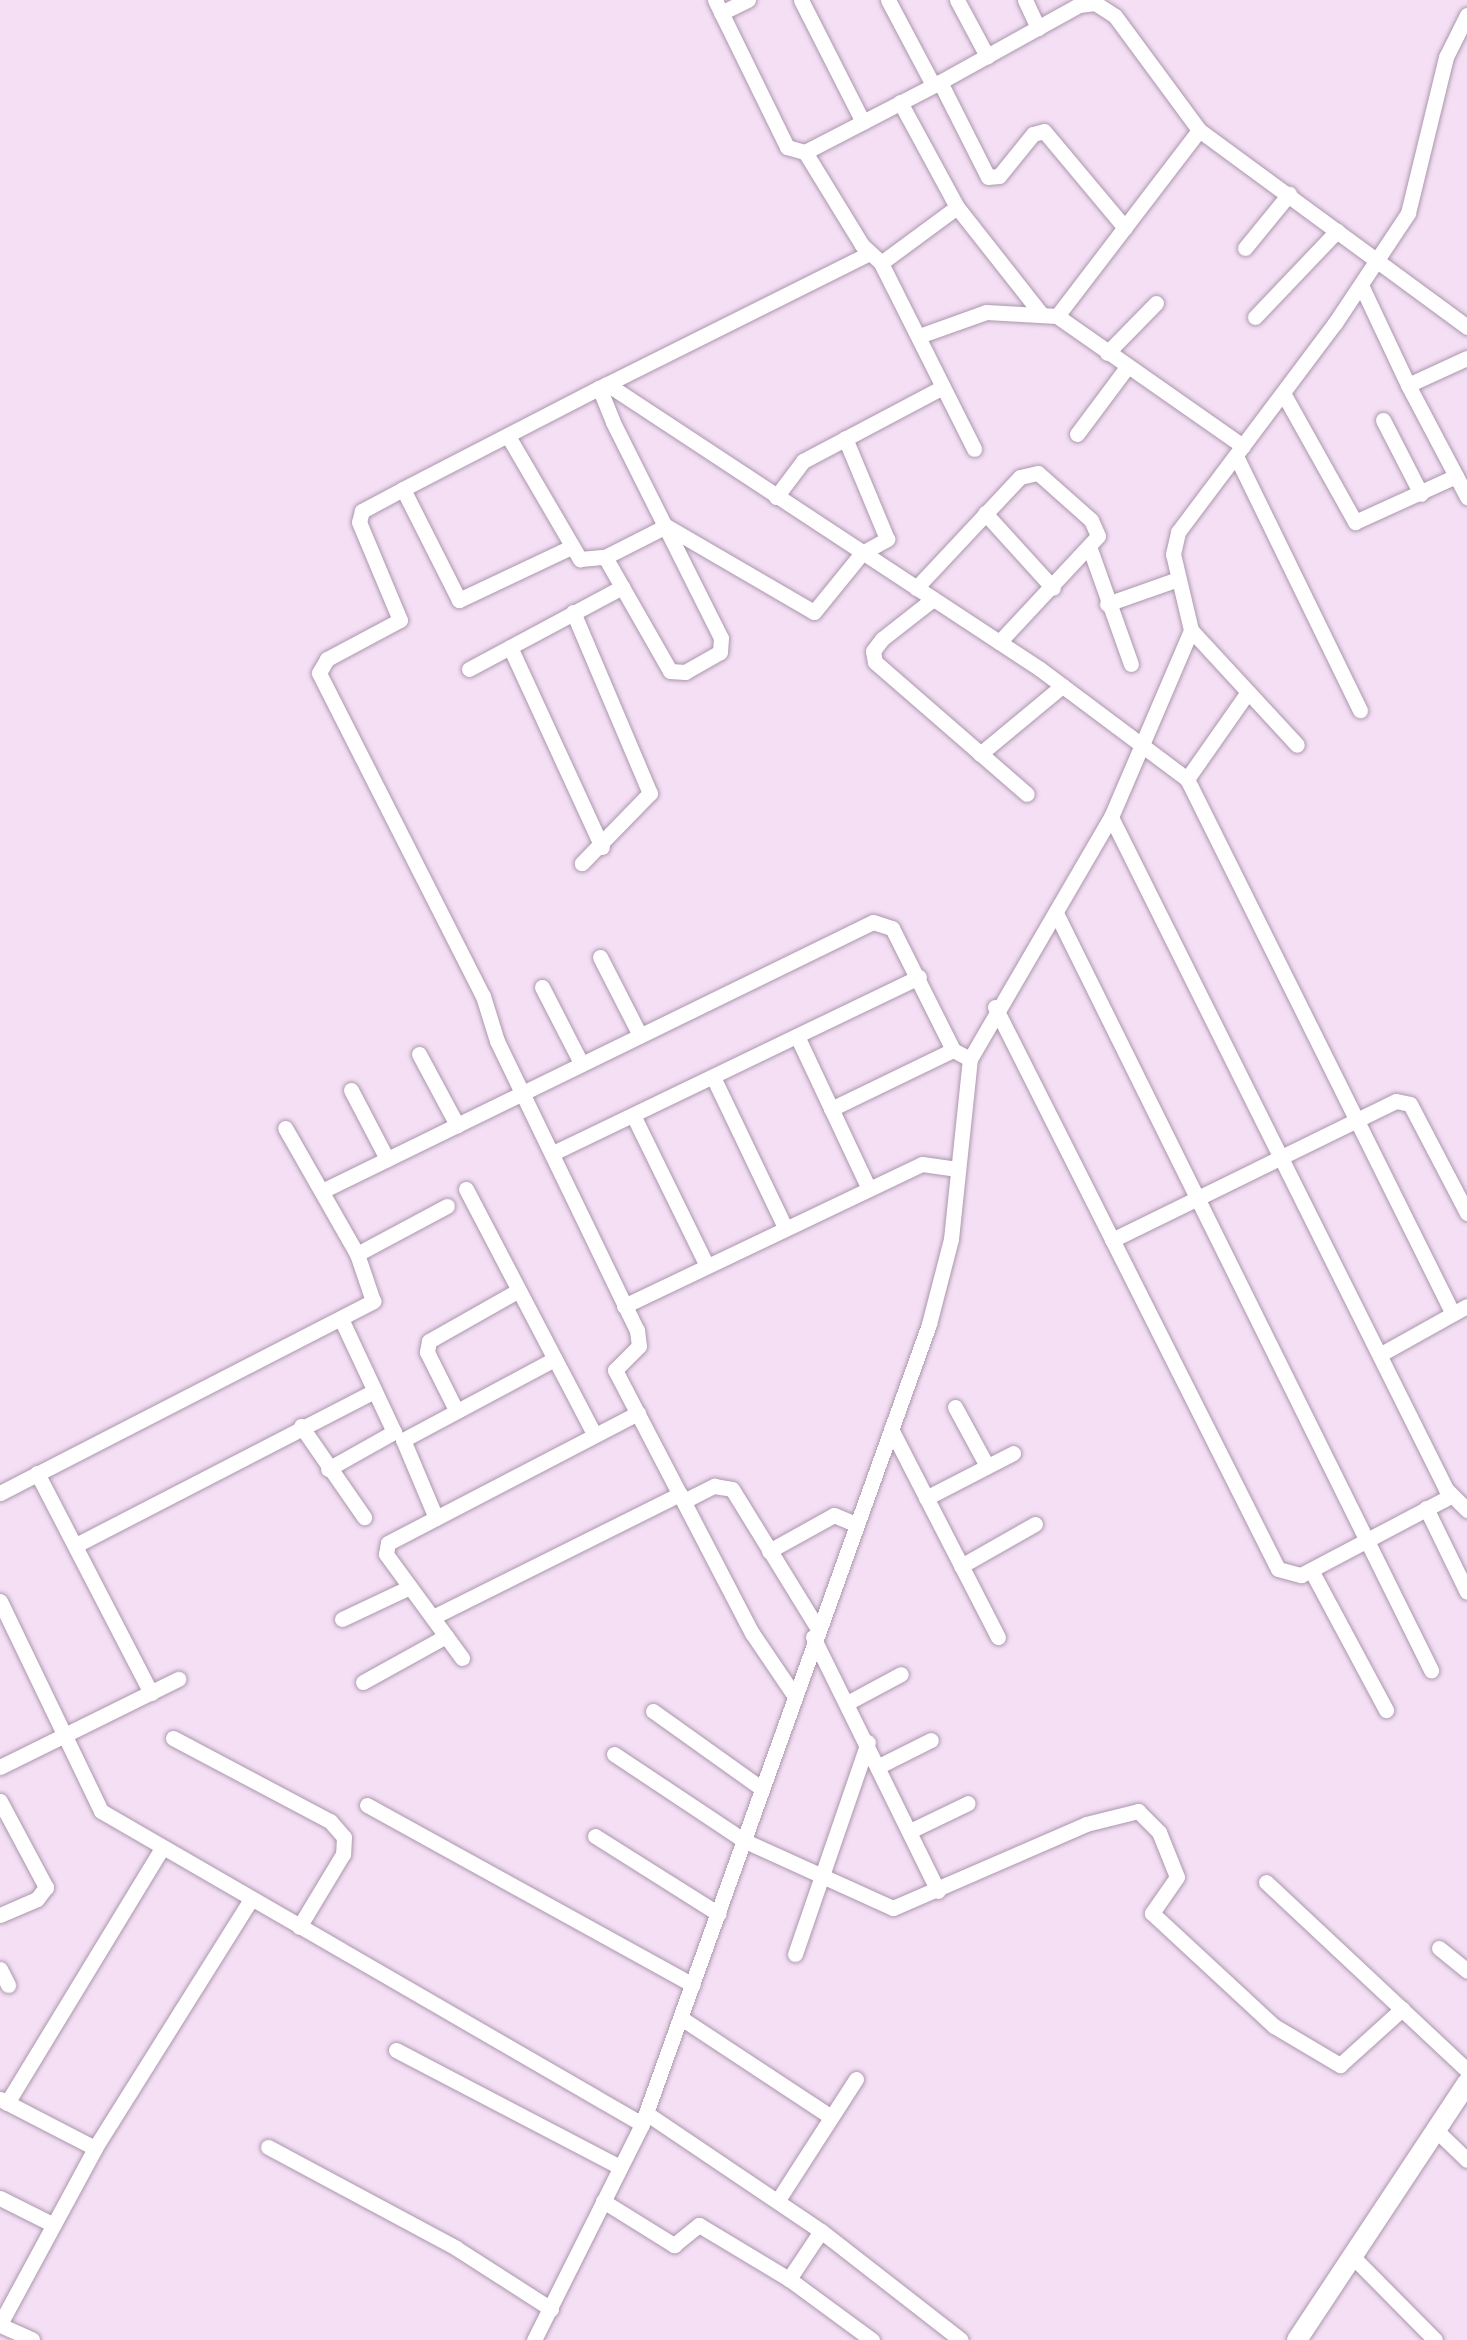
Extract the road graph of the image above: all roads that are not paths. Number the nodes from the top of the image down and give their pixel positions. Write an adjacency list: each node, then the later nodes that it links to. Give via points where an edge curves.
1 (748, 0): 6 (street)
2 (800, 0): 12 (street)
3 (888, 0): 10 (street)
4 (957, 0): 9 (street)
5 (1024, 0): 8 (street)
6 (718, 7): 14 (street, via 786,146)
7 (1467, 15): 20 (street, via 1446,57 1413,200)
8 (1038, 28): 9 (street); 13 (street, via 1087,2 1104,6)
9 (987, 56): 10 (street)
10 (937, 84): 11 (street); 17 (street, via 988,177 999,176 1033,134 1044,131)
11 (900, 102): 12 (street); 16 (street)
12 (863, 122): 14 (street)
13 (1199, 130): 15 (street); 17 (street)
14 (806, 152): 21 (street)
15 (1289, 194): 18 (street); 19 (street)
16 (957, 207): 21 (street); 24 (street)
17 (1125, 228): 24 (street)
18 (1337, 231): 20 (street); 25 (street)
19 (1245, 248)
20 (1379, 258): 22 (street); 26 (street)
21 (875, 259): 27 (street); 32 (street)
22 (1361, 285): 31 (street); 34 (street)
23 (1156, 302): 28 (street)
24 (1050, 316): 27 (street, via 986,312); 28 (street)
25 (1255, 317)
26 (1467, 327)
27 (919, 336): 33 (street)
28 (1107, 352): 30 (street)
29 (1467, 358): 31 (street)
30 (1127, 367): 36 (street); 40 (street)
31 (1408, 385): 41 (street)
32 (603, 386): 37 (street); 44 (street); 47 (street)
33 (943, 387): 38 (street); 39 (street)
34 (1283, 393): 40 (street); 43 (street, via 1352,519 1367,521)
35 (1383, 420): 43 (street)
36 (1077, 434)
37 (508, 436): 42 (street); 48 (street)
38 (844, 438): 44 (street, via 803,461); 50 (street, via 887,539)
39 (974, 448)
40 (1240, 451): 52 (street, via 1178,532); 66 (street)
41 (1456, 476): 43 (street); 45 (street)
42 (404, 489): 48 (street, via 458,600); 88 (street, via 362,511 359,522 400,620 327,659 319,672 484,996)
43 (1421, 494)
44 (776, 497): 50 (street)
45 (1467, 497)
46 (985, 513): 49 (street, via 1033,470 1096,526); 54 (street); 55 (street)
47 (666, 526): 50 (street, via 808,613 820,609); 51 (street); 53 (street, via 721,638 720,652 686,672 670,671)
48 (569, 548): 51 (street, via 584,560)
49 (1090, 549): 55 (street); 57 (street)
50 (862, 553): 54 (street)
51 (605, 557): 53 (street)
52 (1178, 579): 57 (street); 59 (street)
53 (622, 587): 58 (street)
54 (916, 588): 56 (street)
55 (1053, 588): 60 (street)
56 (932, 599): 60 (street); 69 (street, via 882,639 873,656)
57 (1106, 604): 62 (street)
58 (573, 612): 61 (street); 73 (street, via 650,789 645,806)
59 (1191, 630): 65 (street); 68 (street)
60 (1000, 642): 64 (street)
61 (510, 646): 63 (street); 73 (street)
62 (1131, 664)
63 (470, 669)
64 (1062, 686): 68 (street); 69 (street)
65 (1248, 692): 67 (street); 70 (street)
66 (1360, 710)
67 (1297, 745)
68 (1144, 748): 70 (street); 72 (street)
69 (980, 754): 71 (street)
70 (1186, 779): 91 (street)
71 (1027, 794)
72 (1110, 816): 75 (street); 95 (street)
73 (602, 847): 74 (street)
74 (582, 863)
75 (1057, 915): 79 (street); 101 (street)
76 (600, 957): 80 (street)
77 (918, 978): 80 (street, via 892,928 873,922); 81 (street); 82 (street)
78 (542, 987): 85 (street)
79 (994, 1007): 84 (street); 105 (street)
80 (640, 1035): 85 (street)
81 (796, 1036): 86 (street); 89 (street)
82 (953, 1050): 84 (street); 89 (street)
83 (419, 1054): 92 (street)
84 (970, 1059): 97 (street)
85 (581, 1063): 88 (street)
86 (713, 1076): 90 (street); 104 (street)
87 (351, 1090): 96 (street)
88 (522, 1092): 92 (street); 94 (street)
89 (831, 1109): 98 (street)
90 (633, 1115): 94 (street); 107 (street)
91 (1358, 1120): 95 (street); 103 (street, via 1396,1101 1410,1104); 110 (street)
92 (457, 1125): 96 (street)
93 (285, 1128): 100 (street)
94 (553, 1154): 109 (street)
95 (1283, 1157): 101 (street); 112 (street)
96 (387, 1159): 100 (street)
97 (956, 1169): 98 (street, via 922,1164); 119 (street, via 943,1281)
98 (868, 1187): 104 (street)
99 (466, 1189): 108 (street)
100 (322, 1191): 106 (street)
101 (1197, 1197): 105 (street); 135 (street)
102 (446, 1206): 106 (street)
103 (1467, 1214)
104 (784, 1226): 107 (street)
105 (1112, 1240): 139 (street, via 1274,1562 1293,1577)
106 (357, 1254): 111 (street, via 375,1299)
107 (706, 1264): 109 (street)
108 (519, 1290): 113 (street); 115 (street, via 429,1341 427,1352)
109 (624, 1306): 117 (street, via 640,1342 615,1370)
110 (1460, 1310): 112 (street)
111 (342, 1319): 114 (street); 124 (street)
112 (1381, 1354): 126 (street)
113 (555, 1359): 115 (street); 120 (street)
114 (375, 1390): 118 (street); 123 (street, via 393,1434)
115 (455, 1408): 132 (street, via 402,1443)
116 (955, 1408): 122 (street)
117 (638, 1412): 120 (street); 127 (street)
118 (301, 1426): 123 (street); 136 (street)
119 (891, 1429): 128 (street); 133 (street)
120 (594, 1434): 132 (street)
121 (1013, 1453): 122 (street)
122 (987, 1466): 128 (street)
123 (328, 1469): 131 (street)
124 (37, 1473): 125 (street); 136 (street)
125 (0, 1493)
126 (1451, 1496): 129 (street); 130 (street)
127 (682, 1498): 137 (street, via 727,1486); 143 (street); 154 (street, via 752,1633)
128 (926, 1498): 138 (street)
129 (1426, 1508): 135 (street); 141 (street)
130 (1467, 1510)
131 (364, 1517)
132 (436, 1518): 140 (street, via 385,1548)
133 (855, 1524): 137 (street, via 834,1515); 145 (street)
134 (1035, 1524): 138 (street)
135 (1366, 1540): 139 (street); 149 (street)
136 (76, 1545): 153 (street)
137 (769, 1551): 145 (street)
138 (961, 1566): 147 (street)
139 (1311, 1570): 156 (street)
140 (410, 1587): 143 (street); 144 (street)
141 (1467, 1592)
142 (0, 1601): 158 (street)
143 (433, 1617): 146 (street)
144 (342, 1619)
145 (815, 1632): 154 (street); 155 (street)
146 (446, 1636): 148 (street); 152 (street)
147 (998, 1637)
148 (462, 1658)
149 (1430, 1670)
150 (901, 1674): 155 (street)
151 (178, 1679): 153 (street)
152 (363, 1682)
153 (151, 1692): 158 (street)
154 (792, 1692): 165 (street)
155 (847, 1703): 161 (street)
156 (1386, 1710)
157 (653, 1712): 165 (street)
158 (65, 1736): 164 (street); 172 (street, via 101,1811)
159 (173, 1738): 179 (street, via 340,1830 343,1854)
160 (931, 1740): 163 (street)
161 (868, 1742): 163 (street); 173 (street)
162 (614, 1754): 171 (street)
163 (879, 1766): 169 (street)
164 (0, 1767)
165 (762, 1788): 171 (street)
166 (0, 1801): 178 (street, via 46,1887 37,1899)
167 (968, 1803): 169 (street)
168 (367, 1805): 185 (street)
169 (910, 1831): 175 (street)
170 (595, 1836): 177 (street)
171 (745, 1841): 173 (street); 177 (street)
172 (162, 1848): 176 (street); 192 (street)
173 (821, 1878): 175 (street, via 893,1908); 181 (street)
174 (1266, 1882): 186 (street)
175 (938, 1890): 186 (street, via 1073,1829 1138,1811 1159,1832 1177,1877 1152,1913 1274,2026 1340,2065)
176 (251, 1899): 179 (street); 197 (street)
177 (718, 1914): 185 (street)
178 (0, 1916)
179 (300, 1927): 194 (street)
180 (1439, 1948): 183 (street)
181 (795, 1954)
182 (0, 1969): 184 (street)
183 (1467, 1972)
184 (8, 1984)
185 (692, 1985): 187 (street)
186 (1402, 2009): 189 (street)
187 (681, 2018): 193 (street); 194 (street)
188 (396, 2050): 199 (street)
189 (1467, 2070)
190 (856, 2079): 193 (street)
191 (1467, 2083): 195 (main road)
192 (4, 2101): 197 (street)
193 (828, 2115): 201 (street)
194 (644, 2118): 199 (street); 201 (street)
195 (1436, 2130): 198 (street); 205 (main road)
196 (268, 2146): 207 (street)
197 (95, 2148): 203 (street)
198 (1467, 2160)
199 (620, 2167): 202 (street)
200 (0, 2198): 203 (street)
201 (778, 2200): 204 (street)
202 (603, 2201): 206 (street, via 674,2245 699,2224); 207 (street)
203 (52, 2224): 208 (street)
204 (821, 2231): 206 (street); 213 (street)
205 (1352, 2256): 210 (main road); 214 (street)
206 (789, 2279): 212 (street)
207 (551, 2308): 211 (street)
208 (0, 2324): 209 (street)
209 (32, 2338)
210 (1302, 2338)
211 (534, 2340)
212 (872, 2340)
213 (961, 2340)
214 (1435, 2340)

